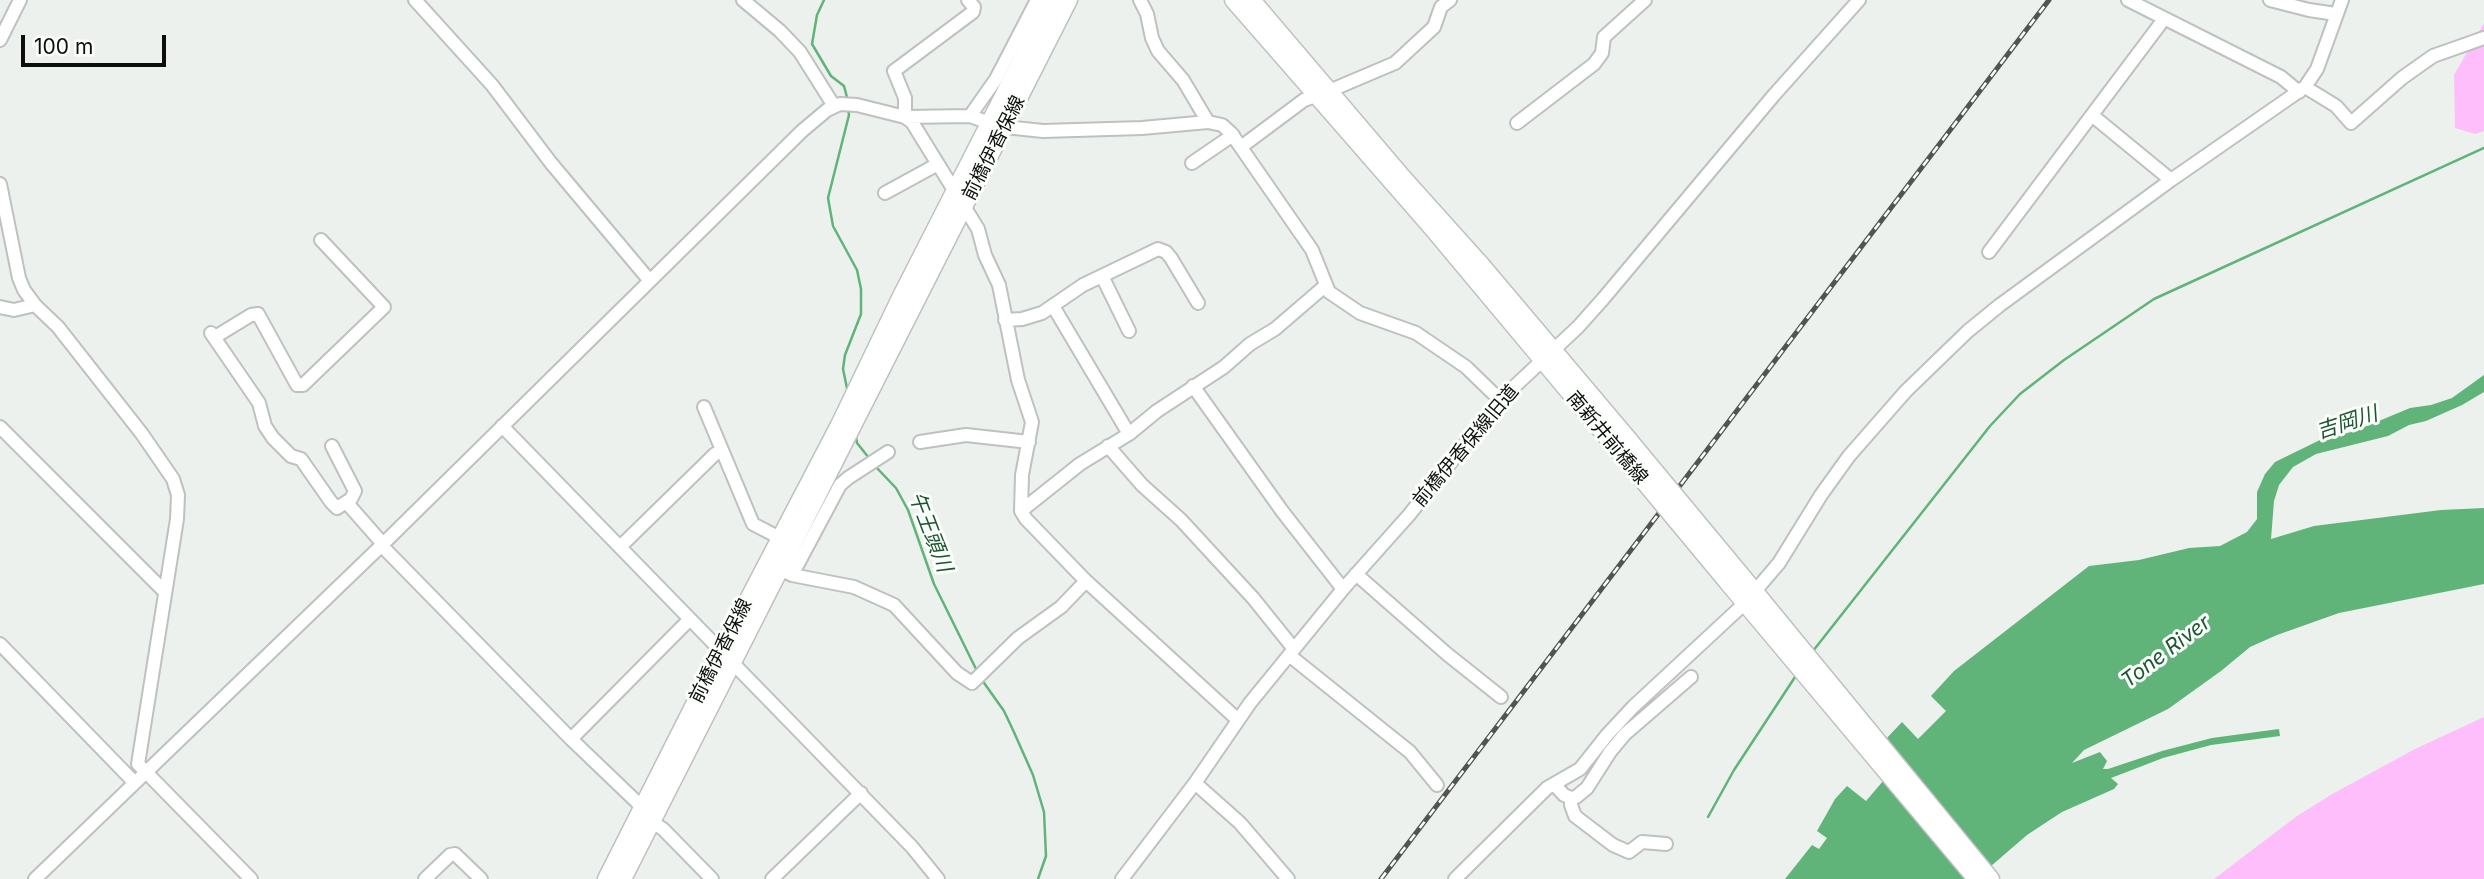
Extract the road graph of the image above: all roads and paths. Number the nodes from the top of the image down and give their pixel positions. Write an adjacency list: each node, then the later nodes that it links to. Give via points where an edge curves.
1 (20, 0): 19 (street)
2 (415, 0): 41 (street, via 492,85)
3 (743, 0): 23 (street, via 800,52)
4 (968, 0): 26 (street, via 973,12 894,71 905,98)
5 (1037, 0): 24 (street, via 996,79)
6 (1052, 0): 29 (main road, 前橋伊香保線)
7 (1069, 0): 29 (main road, 前橋伊香保線)
8 (1140, 0): 27 (street, via 1158,51 1183,80)
9 (1233, 0): 22 (main road, 南新井前橋線)
10 (1252, 0): 22 (main road, 南新井前橋線)
11 (1450, 0): 22 (street, via 1441,7 1434,27 1395,63)
12 (1645, 0): 28 (street, via 1604,37 1602,53 1594,64)
13 (1859, 0): 49 (street, 前橋伊香保線旧道, via 1612,289)
14 (2270, 0): 17 (street)
15 (2342, 0): 17 (street)
16 (2138, 2): 18 (street)
17 (2336, 14): 21 (street, via 2317,68)
18 (2165, 19): 21 (street); 25 (street)
19 (1, 37)
20 (2484, 38): 21 (street, via 2433,56 2351,123 2336,106)
21 (2302, 89): 33 (street)
22 (1323, 93): 30 (street); 49 (main road, 南新井前橋線)
23 (837, 105): 26 (street); 41 (street, via 803,131)
24 (970, 116): 26 (street); 29 (street)
25 (2093, 116): 33 (street); 39 (street)
26 (905, 117): 32 (street)
27 (1208, 122): 29 (street, via 1043,131); 30 (street, via 1223,125)
28 (1517, 123)
29 (997, 125): 35 (main road, 前橋伊香保線); 37 (main road, 前橋伊香保線)
30 (1237, 141): 31 (street); 42 (street, via 1312,250)
31 (1192, 163)
32 (938, 164): 35 (street); 36 (street)
33 (2171, 180): 73 (street, via 2000,304 1906,391 1832,478 1779,563)
34 (0, 184): 44 (street, via 19,278)
35 (954, 191): 37 (street); 55 (main road, 前橋伊香保線, via 860,382)
36 (885, 193)
37 (964, 208): 47 (street, via 978,229 997,279); 55 (main road, 前橋伊香保線, via 861,407)
38 (321, 240): 63 (street, via 384,307 303,385 297,384 258,314 213,335 259,403 273,438 301,460 333,505 337,508)
39 (1989, 252)
40 (1102, 276): 43 (street, via 1161,250 1171,258); 45 (street); 48 (street)
41 (650, 281): 53 (street)
42 (1325, 286): 50 (street, via 1275,329); 51 (street, via 1349,308 1416,333 1441,349)
43 (1198, 303)
44 (36, 305): 46 (street, via 13,310); 72 (street, via 58,327 173,479 178,508)
45 (1054, 306): 47 (street, via 1031,317); 56 (street)
46 (0, 307)
47 (1005, 320): 58 (street, via 1032,422)
48 (1129, 331)
49 (1548, 354): 51 (street, 前橋伊香保線旧道); 73 (main road, 南新井前橋線, bridge)
50 (1193, 386): 56 (street); 71 (street)
51 (1500, 400): 69 (street, 前橋伊香保線旧道)
52 (704, 407): 61 (street)
53 (502, 426): 66 (street); 67 (street)
54 (0, 427): 72 (street)
55 (841, 433): 65 (main road, 前橋伊香保線); 68 (main road, 前橋伊香保線)
56 (1129, 434): 60 (street)
57 (920, 442): 58 (street, via 966,435)
58 (1028, 442): 64 (street)
59 (332, 446): 63 (street, via 355,491)
60 (1108, 446): 64 (street); 78 (street, via 1245,589)
61 (722, 451): 65 (street, via 753,523); 67 (street)
62 (888, 452): 68 (street, via 841,485)
63 (346, 503): 66 (street)
64 (1021, 511): 70 (street)
65 (780, 538): 77 (main road, 前橋伊香保線)
66 (382, 545): 83 (street); 84 (street)
67 (620, 547): 75 (street)
68 (786, 572): 70 (street, via 854,587 887,601 970,683); 79 (main road, 前橋伊香保線)
69 (1356, 574): 71 (street, 前橋伊香保線旧道); 81 (street)
70 (1086, 581): 82 (street)
71 (1343, 589): 78 (street, 前橋伊香保線旧道)
72 (164, 592): 84 (street, via 138,761)
73 (1750, 598): 74 (main road, 南新井前橋線); 87 (street, via 1633,707 1580,769)
74 (1765, 617): 106 (main road, 南新井前橋線); 107 (main road, 南新井前橋線)
75 (690, 619): 77 (street); 83 (street)
76 (0, 644): 85 (street)
77 (721, 651): 79 (street); 91 (main road, 前橋伊香保線)
78 (1292, 652): 82 (street, 前橋伊香保線旧道); 88 (street, via 1410,752)
79 (733, 663): 89 (street); 92 (main road, 前橋伊香保線)
80 (1691, 677): 90 (street, via 1625,734 1587,788)
81 (1501, 697)
82 (1238, 720): 86 (street, 前橋伊香保線旧道)
83 (571, 738): 91 (street)
84 (146, 771): 85 (street); 95 (street)
85 (134, 782): 94 (street)
86 (1195, 783): 103 (street, 前橋伊香保線旧道); 104 (street, via 1240,822)
87 (1554, 784): 90 (street); 105 (street)
88 (1437, 785)
89 (861, 793): 101 (street); 102 (street)
90 (1571, 798): 93 (street, via 1575,816 1613,845 1629,852 1642,842)
91 (642, 807): 98 (main road, 前橋伊香保線)
92 (652, 822): 99 (main road, 前橋伊香保線); 100 (street)
93 (1666, 844)
94 (35, 879)
95 (251, 879)
96 (425, 879): 97 (street, via 450,855 459,856)
97 (481, 879)
98 (606, 879)
99 (623, 879)
100 (712, 879)
101 (772, 879)
102 (938, 879)
103 (1122, 879)
104 (1288, 879)
105 (1455, 879)
106 (1976, 879)
107 (1991, 879)

